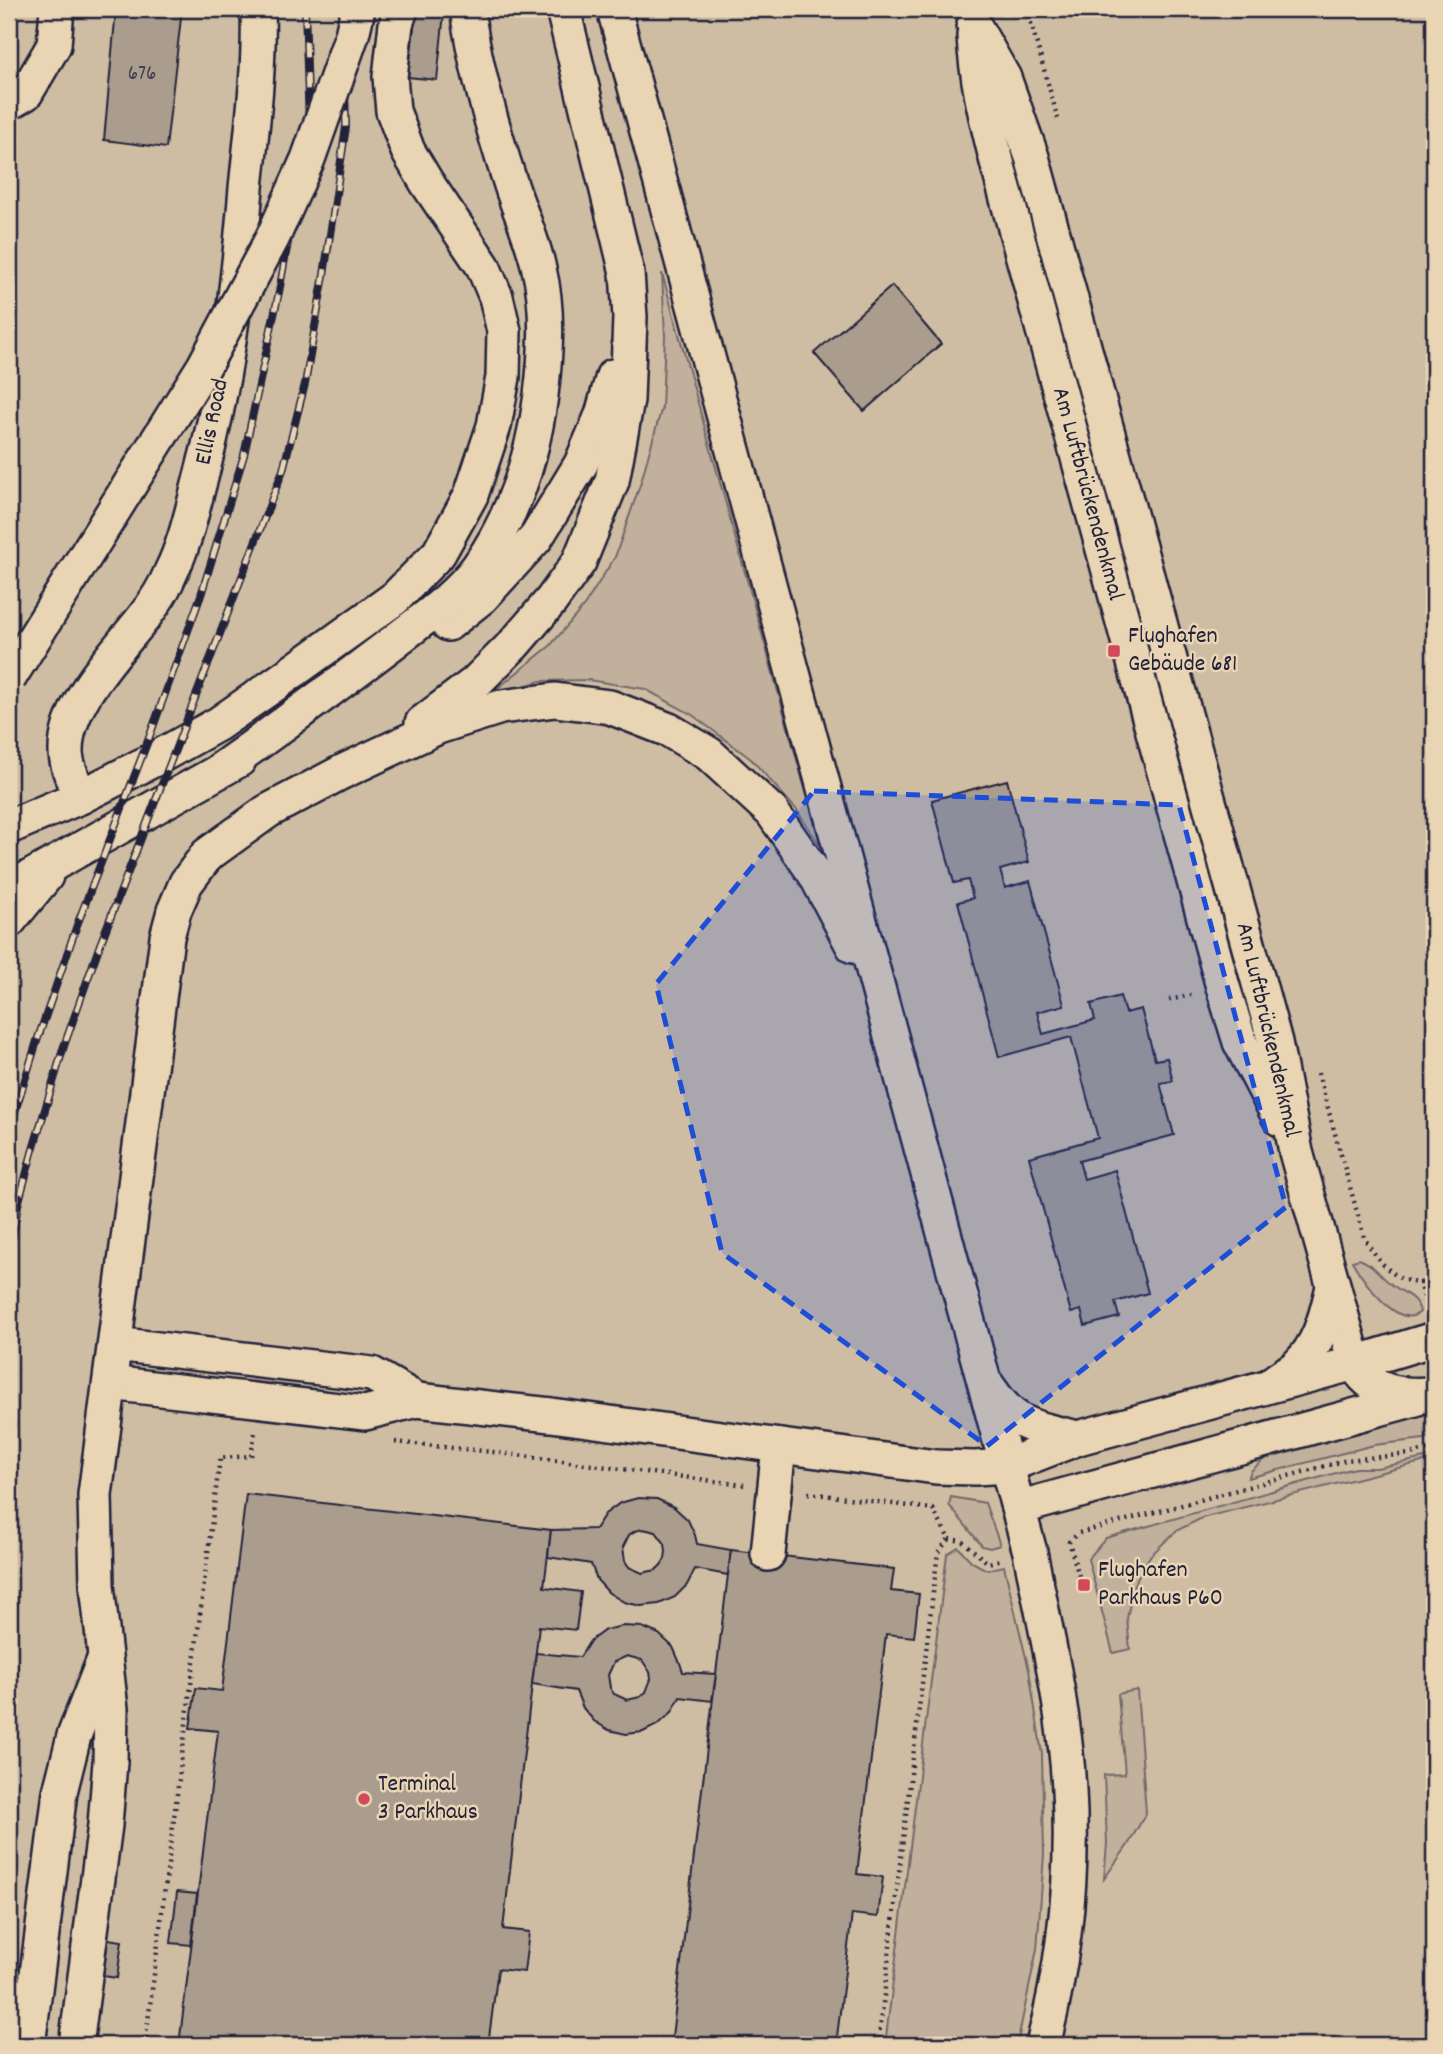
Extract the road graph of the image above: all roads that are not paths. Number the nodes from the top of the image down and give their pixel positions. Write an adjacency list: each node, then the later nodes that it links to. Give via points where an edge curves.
1 (57, 9): 9 (street, via 54,44 26,93)
2 (258, 9): 14 (street, Ellis Road, via 241,245 213,433 171,572 146,615 78,706 67,730 65,755)
3 (358, 9): 11 (street, bridge, via 308,159 273,237 204,366)
4 (401, 9): 14 (street, via 390,77 393,111 408,151 483,267 504,331 503,377 494,426 471,495 439,553 395,598 218,724)
5 (467, 9): 12 (street, via 471,42 501,154 540,269 545,360 538,419 522,478 504,524 477,569 447,601)
6 (563, 9): 10 (street, via 622,248)
7 (614, 9): 20 (street)
8 (972, 17): 21 (street, Am Luftbrückendenkmal, via 975,64 998,166 1223,987 1240,1042 1296,1152)
9 (9, 103)
10 (630, 317): 12 (street, via 602,415 581,464 536,538 518,558 482,597 421,646 340,703); 13 (street, via 627,400 611,481 579,562 537,618 475,683 415,728)
11 (9, 678)
12 (220, 770): 16 (street)
13 (342, 772): 20 (street, via 438,727 501,707 555,701 610,707 668,730 709,754 772,812 815,874); 23 (street, via 268,811 207,855 174,911 148,1072)
14 (80, 797): 15 (street)
15 (9, 827)
16 (56, 863): 17 (street); 18 (street); 19 (street)
17 (9, 889)
18 (9, 898)
19 (9, 921)
20 (887, 1018): 25 (street)
21 (1333, 1287): 24 (street, Am Luftbrückendenkmal); 27 (street, via 1324,1325 1309,1352)
22 (1434, 1339): 24 (street)
23 (115, 1344): 26 (street); 29 (street, via 372,1374)
24 (1355, 1363): 27 (street); 28 (street, via 1378,1388); 30 (street, via 1338,1404)
25 (984, 1381): 31 (street, via 1006,1410 1020,1420); 33 (street)
26 (110, 1383): 29 (street, via 365,1413); 36 (street, via 95,1494)
27 (1264, 1388): 31 (street)
28 (1433, 1394): 30 (street)
29 (417, 1400): 32 (street)
30 (1286, 1433): 34 (street)
31 (1078, 1438): 33 (street)
32 (779, 1446): 33 (street, via 936,1466); 35 (street)
33 (1006, 1466): 34 (street)
34 (1018, 1508): 39 (street, via 1053,1664 1069,1790 1068,1911)
35 (768, 1554)
36 (104, 1660): 37 (street, via 74,1736 60,1792); 38 (street, via 110,1762)
37 (28, 2045)
38 (76, 2045)
39 (1043, 2045)

